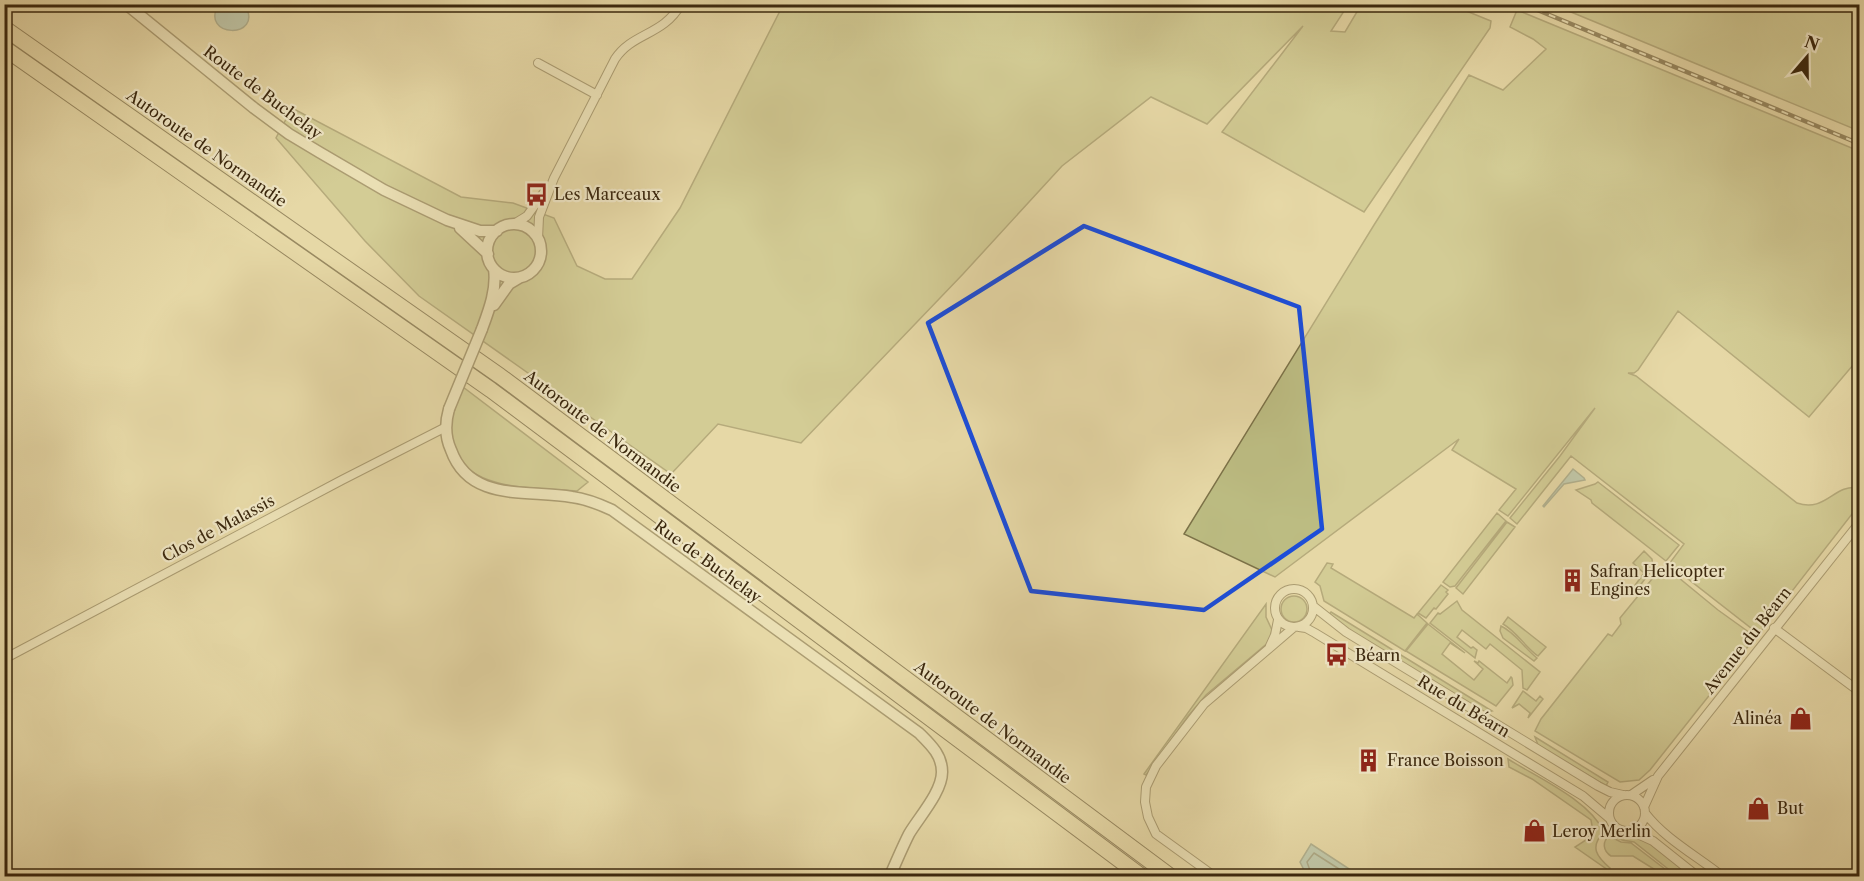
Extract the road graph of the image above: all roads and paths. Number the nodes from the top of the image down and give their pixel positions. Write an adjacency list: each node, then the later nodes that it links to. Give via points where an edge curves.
1 (126, 4): 8 (street, Route de Buchelay, via 289,134 384,190)
2 (681, 4): 6 (street, via 660,28 622,48)
3 (4, 28): 32 (highway, Autoroute de Normandie, via 481,362)
4 (4, 48): 31 (highway, Autoroute de Normandie, via 491,390)
5 (538, 63): 6 (street)
6 (597, 95): 7 (street)
7 (554, 178): 9 (street, via 531,212); 11 (street, via 539,217)
8 (454, 223): 10 (street, Route de Buchelay, via 480,231); 12 (street, Route de Buchelay)
9 (514, 224): 10 (street); 11 (street, via 530,229)
10 (497, 231): 12 (street, via 489,242)
11 (538, 239): 14 (street, via 539,260 532,271)
12 (488, 254): 13 (street)
13 (494, 268): 14 (street, via 508,277); 15 (street, Rue de Buchelay)
14 (521, 277): 15 (street, Rue de Buchelay, via 509,284)
15 (489, 313): 16 (street, Rue de Buchelay, bridge, via 449,409)
16 (446, 427): 23 (street, Clos de Malassis); 30 (street, Rue de Buchelay, via 456,464 469,478 498,490 572,496 612,510 919,733 934,748 941,763 940,783 910,832)
17 (1860, 522): 21 (street, Avenue du Béarn)
18 (1313, 606): 19 (street, via 1302,591 1285,591 1276,601); 20 (street, via 1310,619); 26 (street, Rue du Béarn, via 1346,632 1599,786)
19 (1278, 620): 20 (street); 22 (street)
20 (1296, 628): 22 (street); 28 (street, Rue du Béarn, via 1315,633 1583,796)
21 (1774, 628): 24 (street); 25 (street, Avenue du Béarn)
22 (1268, 650): 33 (street, via 1199,709 1156,766 1146,787 1146,810 1156,834)
23 (4, 658)
24 (1860, 692)
25 (1658, 776): 26 (street, Avenue du Béarn); 27 (street, Avenue du Béarn)
26 (1627, 795): 27 (street, via 1639,800); 28 (street, via 1611,804)
27 (1645, 810): 29 (street, via 1641,824); 35 (street, via 1652,822)
28 (1609, 818): 29 (street, via 1616,828)
29 (1630, 831): 34 (street, via 1653,841)
30 (890, 876)
31 (1141, 876)
32 (1170, 876)
33 (1214, 876)
34 (1697, 876)
35 (1722, 876)

